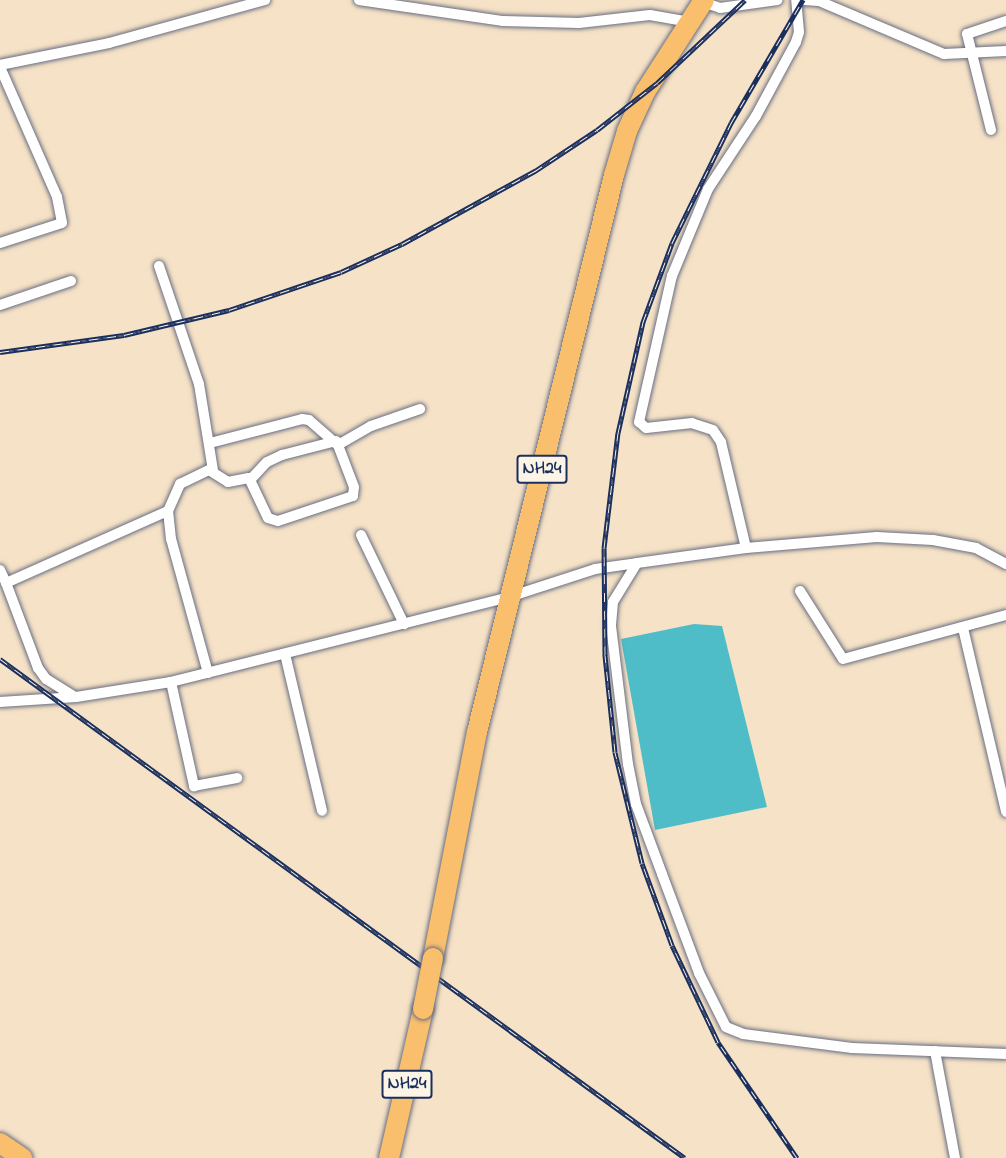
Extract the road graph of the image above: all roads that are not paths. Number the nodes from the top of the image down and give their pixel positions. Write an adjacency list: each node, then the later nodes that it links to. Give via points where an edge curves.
1 (265, 0): 11 (street, via 109,43)
2 (359, 0): 8 (street, via 503,21 579,23 650,15)
3 (777, 0): 6 (street, via 720,9)
4 (796, 0): 24 (street, via 796,42 756,116 708,189 672,276 639,422 646,428 692,423 713,430 721,442)
5 (804, 0): 10 (street, via 819,2 944,54)
6 (703, 1): 8 (highway, NH24)
7 (1006, 21): 10 (street, via 967,34)
8 (688, 22): 30 (highway, NH24, via 645,92 627,131)
9 (1006, 51): 10 (street)
10 (973, 53): 12 (street)
11 (0, 66): 13 (street, via 57,197 62,223)
12 (991, 130)
13 (0, 243)
14 (159, 266): 18 (street, via 199,384)
15 (71, 281): 16 (street)
16 (0, 305)
17 (420, 409): 19 (street, via 370,426)
18 (210, 443): 19 (street, via 302,419 309,420); 20 (street)
19 (337, 443): 21 (street, via 282,455 267,462); 21 (street, via 355,492 348,499 273,522)
20 (213, 470): 21 (street, via 228,482); 22 (street, via 186,478)
21 (251, 479)
22 (168, 511): 28 (street); 35 (street, via 171,539)
23 (361, 535): 32 (street)
24 (746, 548): 25 (street); 26 (street, via 877,537 933,540 976,548)
25 (637, 563): 30 (street, via 595,569); 42 (street, via 614,602 611,626 628,764 636,804 722,1021 733,1032 744,1034 852,1048)
26 (1006, 564)
27 (0, 570): 28 (street)
28 (6, 583): 37 (street, via 38,668 46,679)
29 (800, 591): 33 (street, via 843,659)
30 (509, 597): 32 (street); 46 (highway, NH24, bridge)
31 (1006, 615): 33 (street)
32 (404, 624): 34 (street)
33 (963, 628): 41 (street)
34 (285, 654): 35 (street); 40 (street)
35 (208, 673): 36 (street)
36 (171, 682): 37 (street); 39 (street, via 195,788)
37 (76, 697): 38 (street)
38 (0, 702)
39 (237, 778)
40 (322, 811)
41 (1006, 812)
42 (935, 1051): 43 (street); 47 (street)
43 (1006, 1054)
44 (0, 1143): 45 (highway)
45 (22, 1158)
46 (388, 1158)
47 (955, 1158)

